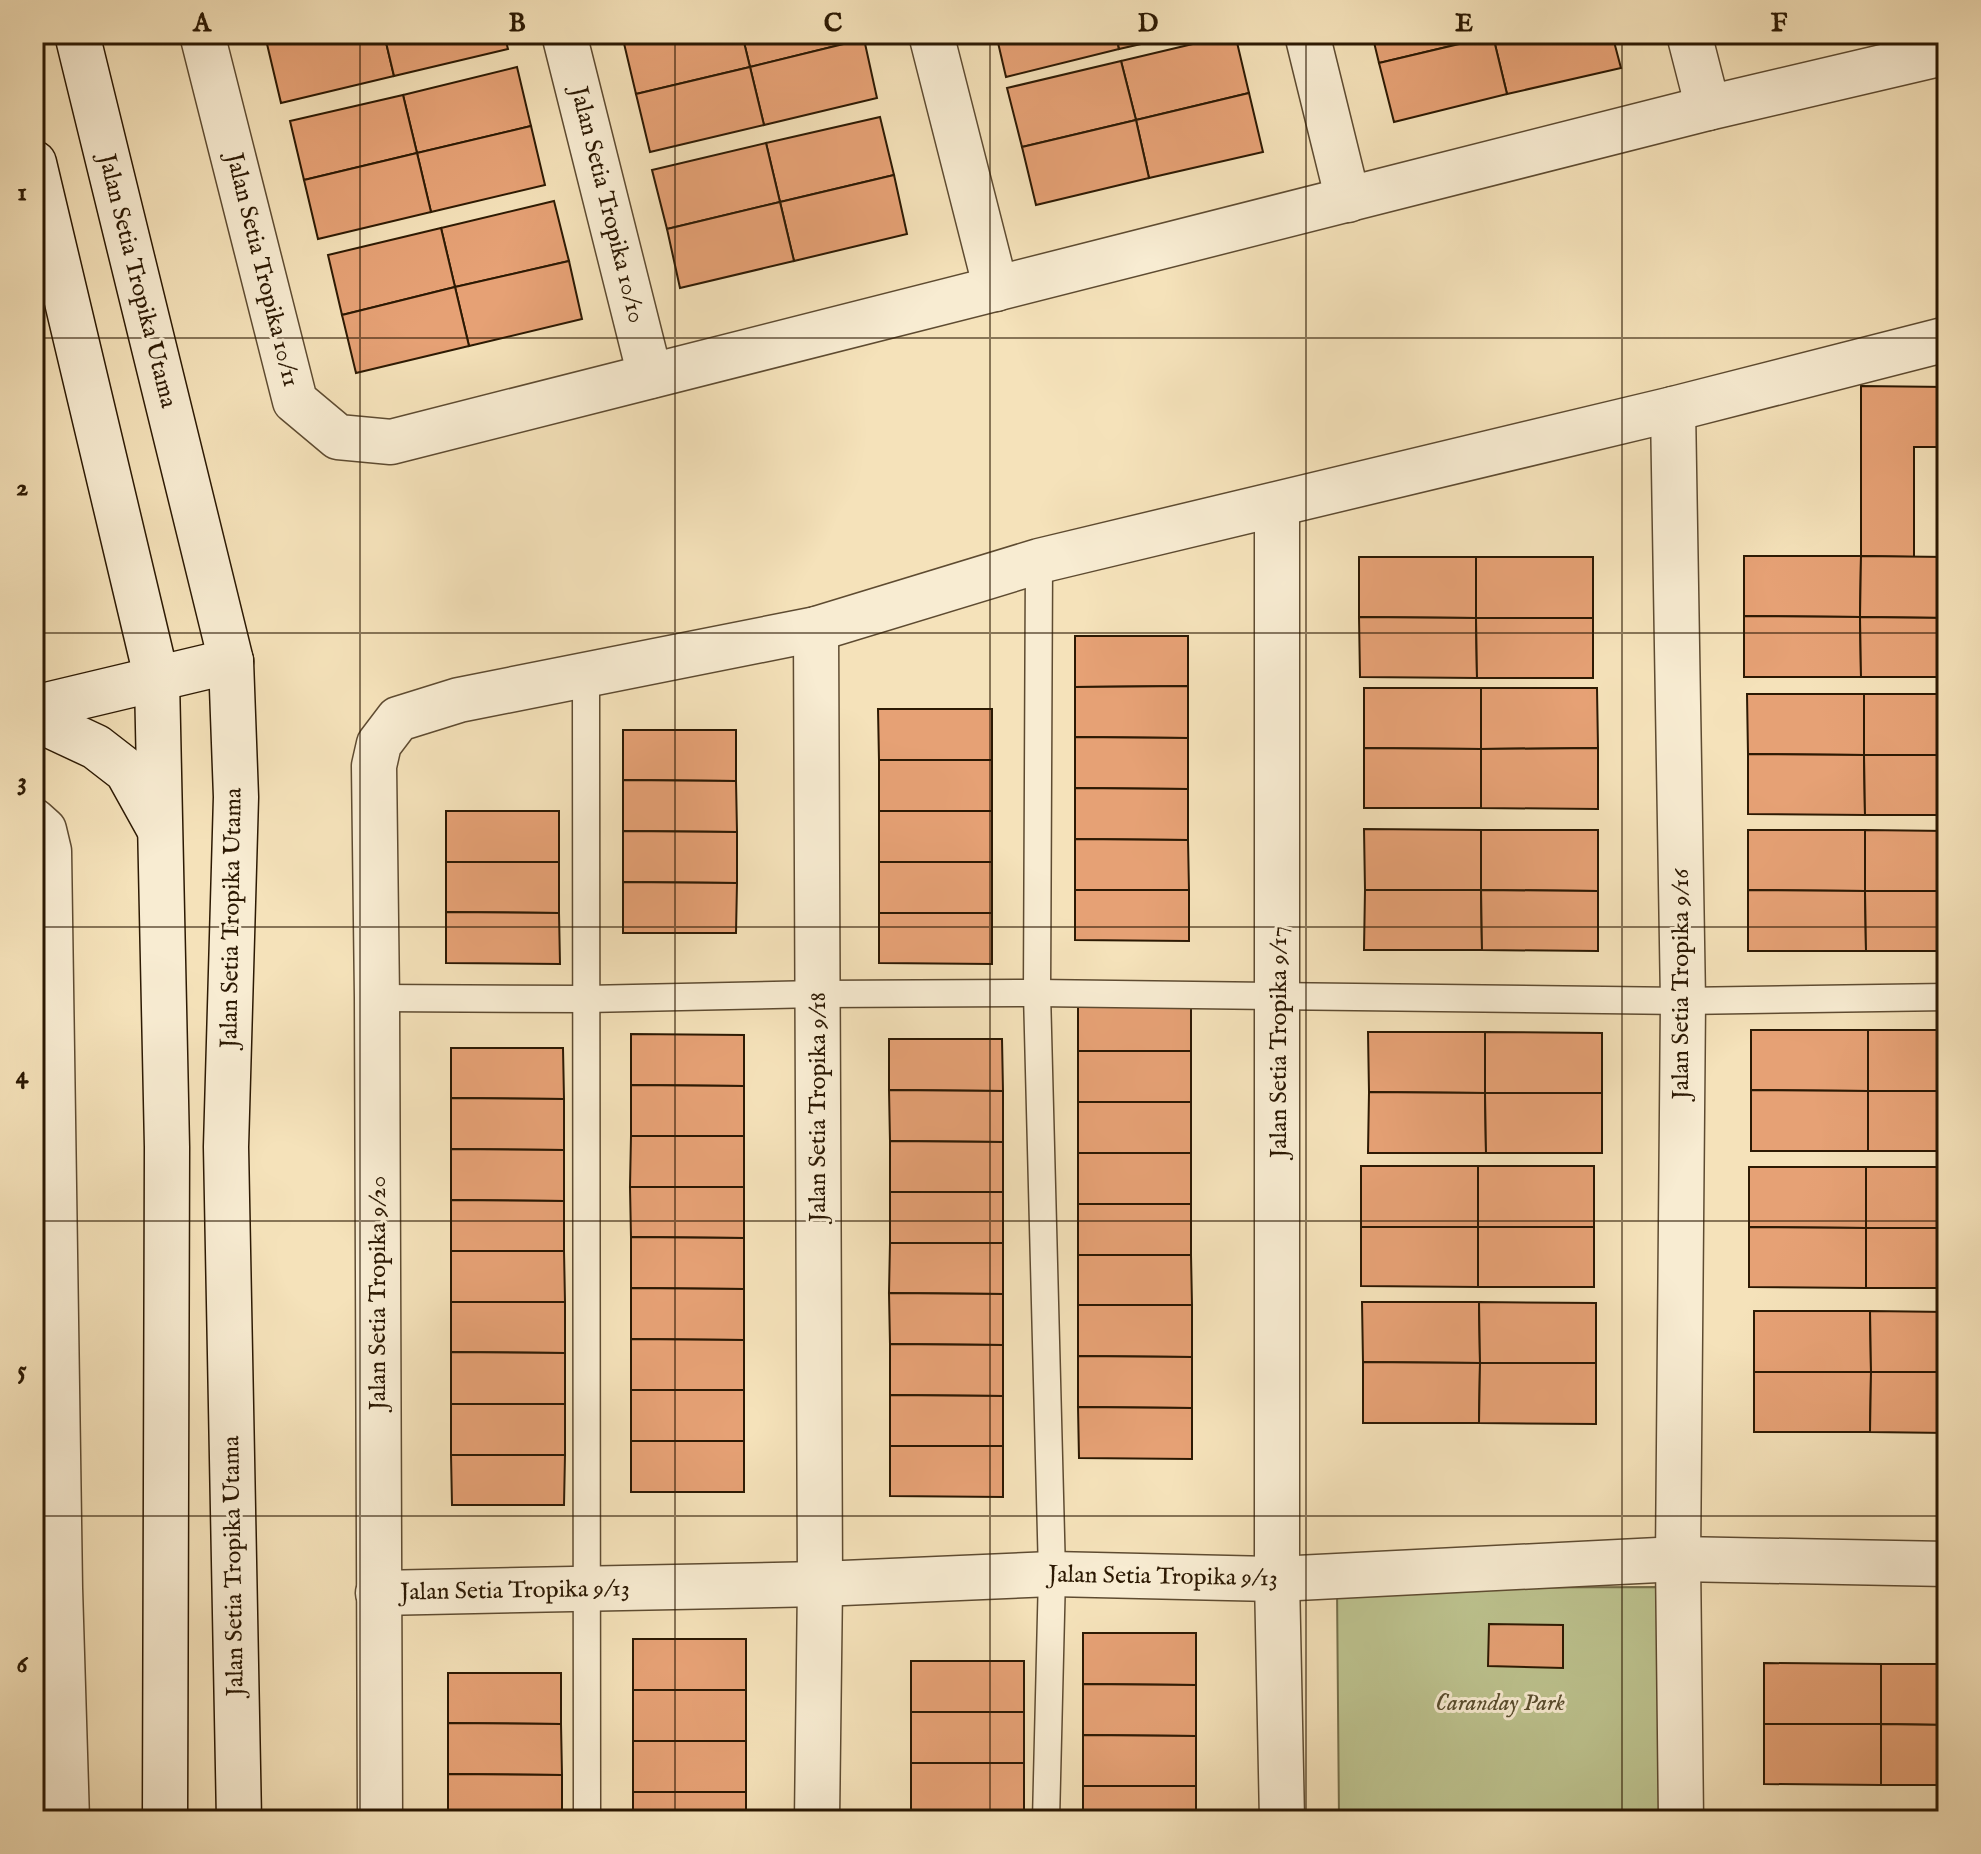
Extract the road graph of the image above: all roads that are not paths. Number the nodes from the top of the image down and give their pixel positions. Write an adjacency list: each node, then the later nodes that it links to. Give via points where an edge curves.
1 (77, 34): 18 (street, Jalan Setia Tropika Utama)
2 (202, 34): 13 (street, Jalan Setia Tropika 10/11, via 295,401 338,437 391,442)
3 (564, 34): 13 (street, Jalan Setia Tropika 10/10)
4 (931, 34): 11 (street)
5 (1307, 34): 10 (street)
6 (1689, 34): 8 (street)
7 (1947, 52): 8 (street, Jalan Setia Tropika 10/11)
8 (1708, 108): 10 (street, Jalan Setia Tropika 10/11)
9 (34, 163): 20 (street)
10 (1348, 200): 11 (street, Jalan Setia Tropika 10/11)
11 (996, 289): 13 (street, Jalan Setia Tropika 10/11)
12 (1947, 339): 14 (street)
13 (650, 376)
14 (1673, 409): 15 (street); 31 (street, Jalan Setia Tropika 9/16)
15 (1277, 505): 16 (street); 27 (street, Jalan Setia Tropika 9/17)
16 (1039, 561): 17 (street); 25 (lane)
17 (816, 629): 19 (street); 26 (street, Jalan Setia Tropika 9/18)
18 (231, 661): 20 (street); 42 (street, Jalan Setia Tropika Utama, via 236,797 226,1147)
19 (586, 676): 29 (street, Jalan Setia Tropika 9/20, via 459,700 398,719 379,744 374,766); 30 (lane)
20 (157, 680): 21 (street); 23 (street)
21 (34, 708)
22 (34, 718): 23 (street, via 96,747 127,771)
23 (160, 831): 41 (street, via 167,1147)
24 (42, 836): 37 (street)
25 (1037, 993): 26 (lane); 27 (lane); 34 (lane)
26 (818, 994): 30 (lane); 36 (street, Jalan Setia Tropika 9/18)
27 (1279, 995): 31 (lane); 35 (street, Jalan Setia Tropika 9/17)
28 (1947, 997): 31 (lane)
29 (377, 998): 30 (lane); 39 (street, Jalan Setia Tropika 9/20)
30 (586, 999): 38 (lane)
31 (1683, 1001): 32 (street, Jalan Setia Tropika 9/16)
32 (1678, 1559): 33 (street, Jalan Setia Tropika 9/13); 35 (street, Jalan Setia Tropika 9/13); 48 (street, Jalan Setia Tropika 9/16)
33 (1947, 1564)
34 (1052, 1574): 35 (street, Jalan Setia Tropika 9/13); 36 (street, Jalan Setia Tropika 9/13); 46 (lane)
35 (1277, 1579): 47 (street, Jalan Setia Tropika 9/17)
36 (820, 1584): 38 (street, Jalan Setia Tropika 9/13); 45 (street, Jalan Setia Tropika 9/18)
37 (47, 1588): 40 (street)
38 (585, 1590): 39 (street, Jalan Setia Tropika 9/13); 44 (lane)
39 (378, 1593): 43 (street, Jalan Setia Tropika 9/20)
40 (67, 1820)
41 (165, 1820)
42 (239, 1820)
43 (380, 1820)
44 (587, 1820)
45 (817, 1820)
46 (1046, 1820)
47 (1282, 1820)
48 (1681, 1820)

